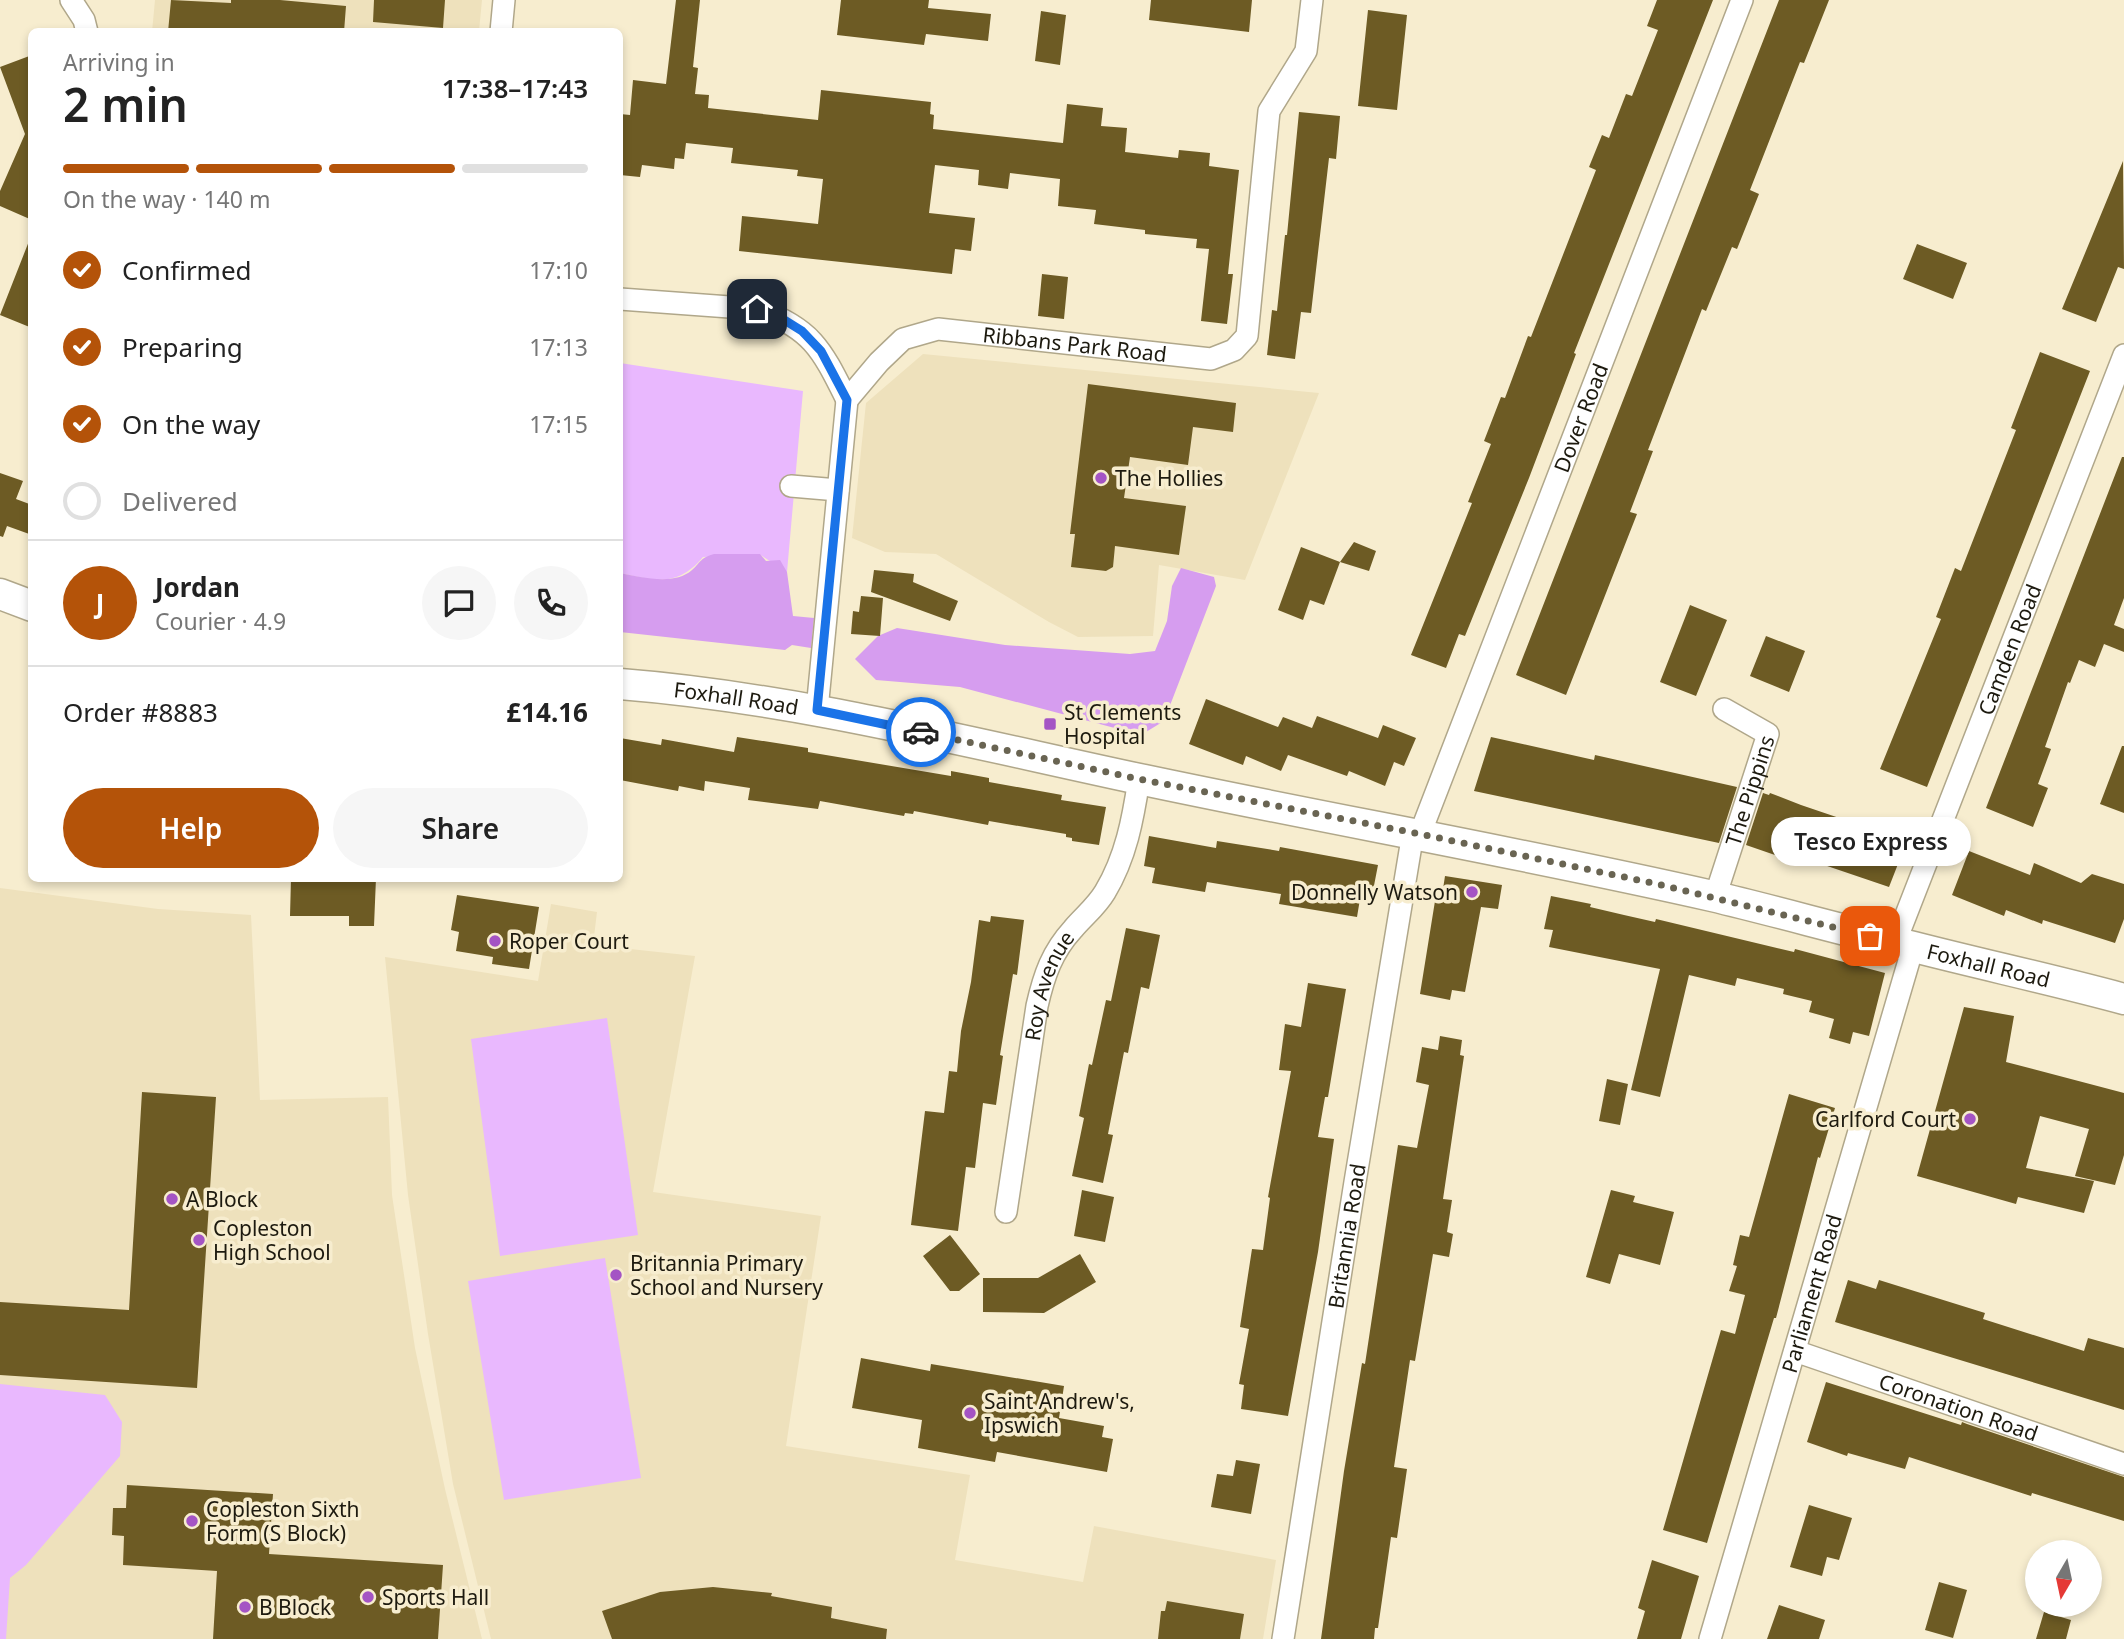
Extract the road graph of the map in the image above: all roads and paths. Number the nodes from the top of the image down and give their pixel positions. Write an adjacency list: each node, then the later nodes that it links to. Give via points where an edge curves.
1 (71, 0): 5 (street)
2 (504, 0): 6 (street)
3 (1312, 0): 9 (street, Ribbans Park Road, via 1306,51 1269,111 1247,336 1234,350 1211,359 938,329 903,339)
4 (1742, 0): 18 (street, Dover Road)
5 (86, 28)
6 (501, 28)
7 (623, 299): 9 (street, via 757,309 778,316 802,331 821,351)
8 (2124, 355): 20 (street, Camden Road)
9 (847, 400): 11 (street)
10 (791, 486): 11 (street)
11 (838, 490): 16 (street)
12 (0, 594): 13 (street)
13 (28, 604)
14 (623, 684): 16 (street, Foxhall Road)
15 (1724, 709): 19 (street, The Pippins, via 1768,734)
16 (817, 710): 17 (street, Foxhall Road)
17 (1139, 779): 18 (street, Foxhall Road); 22 (street, Roy Avenue, via 1131,830 1120,862 1093,910 1059,946 1044,974)
18 (1417, 834): 19 (street, Foxhall Road); 25 (street, Britannia Road, via 1355,1182)
19 (1715, 897): 20 (street, Foxhall Road)
20 (1904, 945): 21 (street, Foxhall Road); 23 (street, Parliament Road)
21 (2124, 999)
22 (1006, 1212)
23 (1795, 1351): 24 (street, Coronation Road); 26 (street, Parliament Road)
24 (2124, 1464)
25 (1283, 1639)
26 (1710, 1639)

